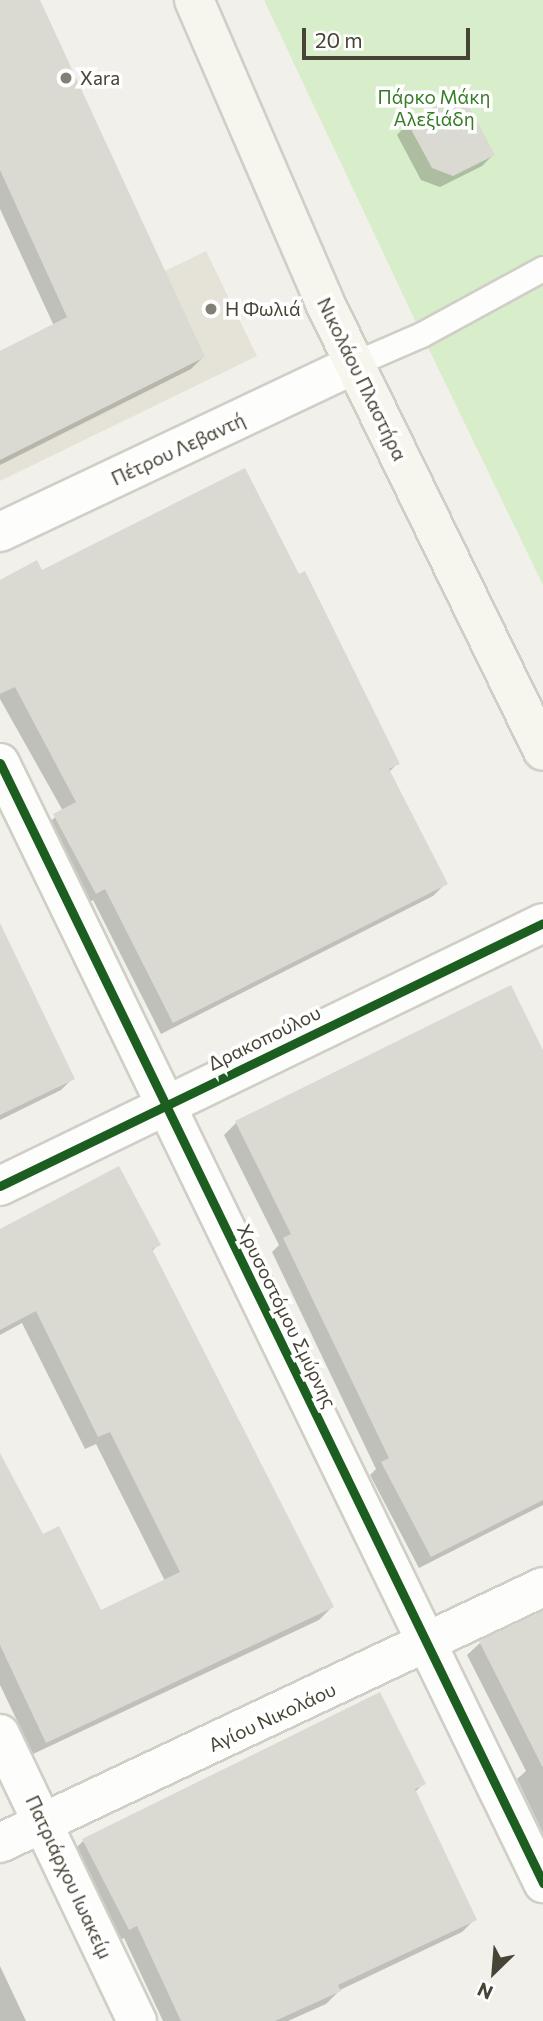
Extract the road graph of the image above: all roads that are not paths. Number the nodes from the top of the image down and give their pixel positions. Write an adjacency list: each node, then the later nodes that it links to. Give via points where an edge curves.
1 (194, 0): 3 (main road, Νικολάου Πλαστήρα)
2 (543, 269): 3 (lane, via 422,335)
3 (355, 364): 4 (street, Πέτρου Λεβαντή); 5 (main road, Νικολάου Πλαστήρα)
4 (0, 532)
5 (543, 751)
6 (0, 763): 8 (street, Χρυσοστόμου Σμύρνης)
7 (543, 923): 8 (street, Δρακοπούλου)
8 (164, 1105): 9 (street, Δρακοπούλου); 11 (street, Χρυσοστόμου Σμύρνης)
9 (0, 1186)
10 (543, 1587): 11 (street, Αγίου Νικολάου)
11 (428, 1645): 13 (street, Αγίου Νικολάου); 15 (street, Χρυσοστόμου Σμύρνης)
12 (0, 1734): 13 (street, Πατριάρχου Ιωακείμ)
13 (44, 1822): 14 (street, Αγίου Νικολάου); 16 (street, Πατριάρχου Ιωακείμ)
14 (0, 1843)
15 (543, 1884)
16 (137, 2021)

